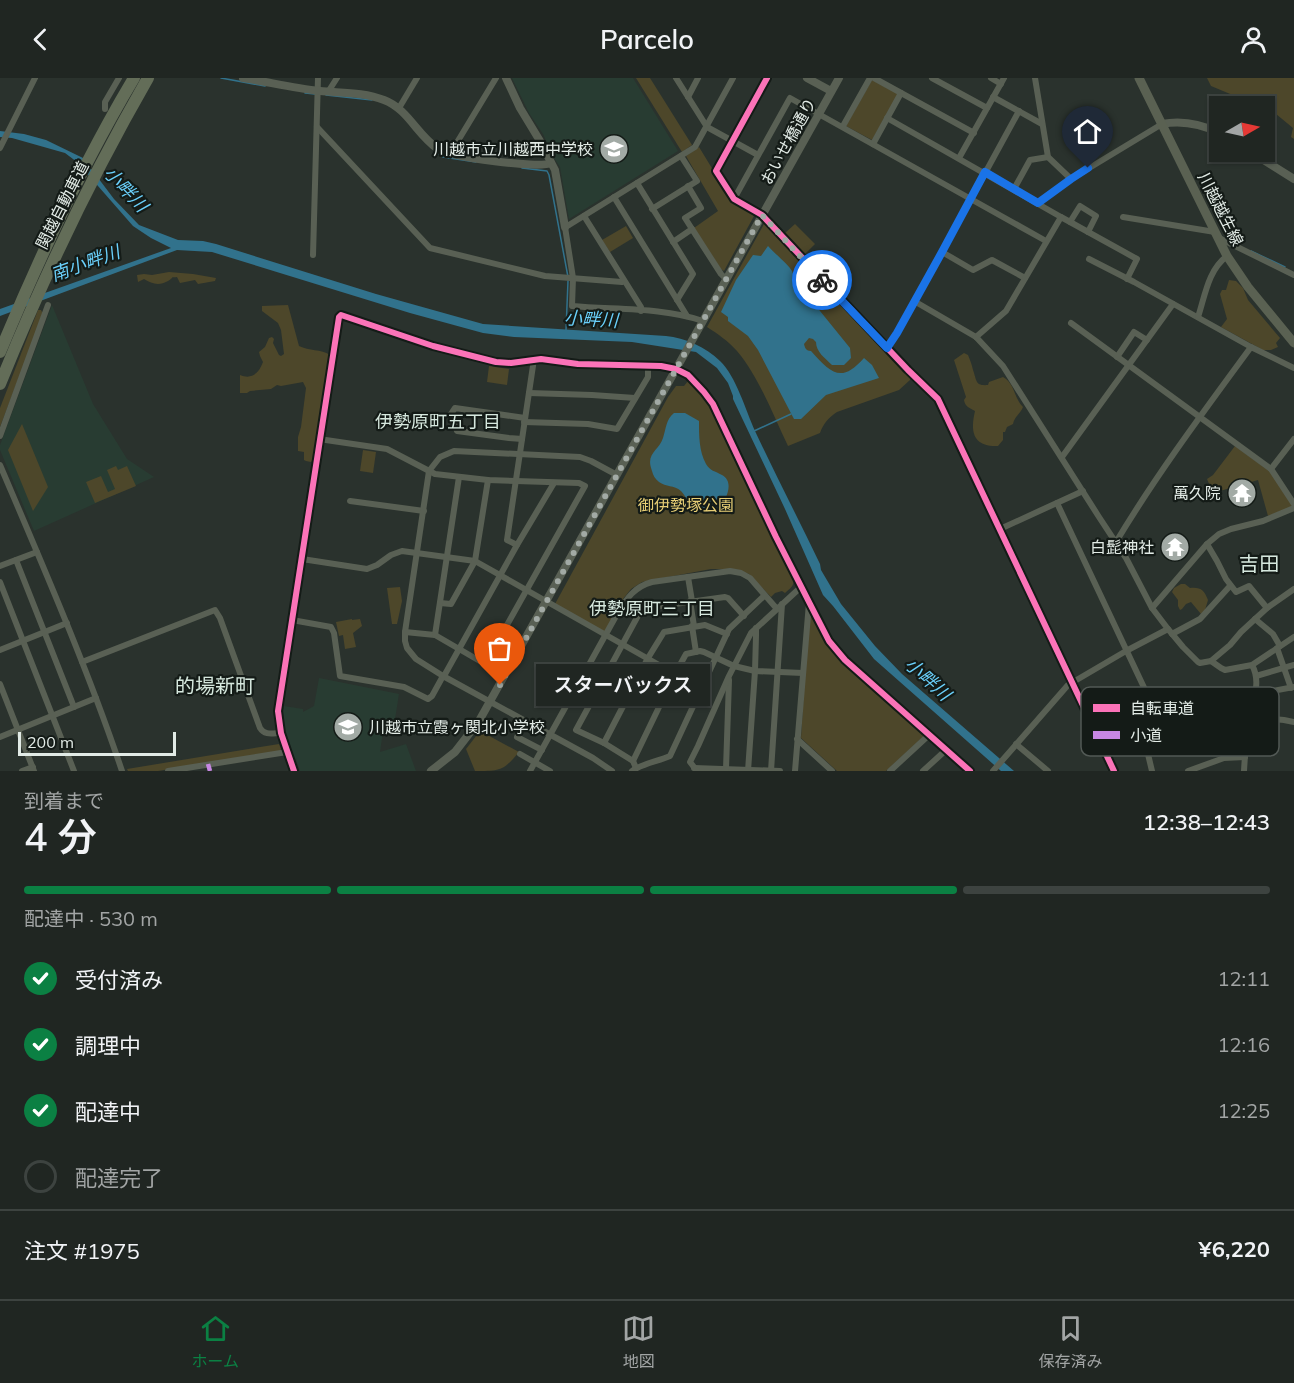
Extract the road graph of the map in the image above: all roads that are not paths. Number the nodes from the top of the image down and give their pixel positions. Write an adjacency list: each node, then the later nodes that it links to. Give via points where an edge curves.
1 (36, 78): 44 (street)
2 (119, 78): 31 (street, via 105,102)
3 (134, 78): 31 (highway, 関越自動車道)
4 (148, 78): 31 (highway, 関越自動車道)
5 (246, 78): 23 (street)
6 (318, 78): 23 (street)
7 (337, 78): 25 (street)
8 (417, 78): 29 (street)
9 (496, 78): 45 (street)
10 (506, 78): 51 (street)
11 (676, 78): 27 (street)
12 (698, 78): 27 (street)
13 (733, 78): 39 (street)
14 (767, 78): 42 (street)
15 (807, 78): 24 (street)
16 (839, 78): 24 (street, おいせ橋通り)
17 (872, 78): 26 (street); 37 (street)
18 (932, 78): 30 (street)
19 (991, 78): 22 (street)
20 (1035, 78): 35 (street)
21 (1138, 78): 36 (main road, 川越越生線)
22 (1002, 81): 28 (street)
23 (318, 91): 25 (street); 38 (street)
24 (831, 91): 33 (street, おいせ橋通り)
25 (328, 92): 29 (street, via 372,96)
26 (901, 93): 34 (street); 41 (street)
27 (688, 97): 39 (street)
28 (993, 97): 30 (street); 32 (street)
29 (399, 108): 45 (street, via 433,145)
30 (987, 108): 41 (street)
31 (116, 111): 98 (highway, 関越自動車道, via 78,179); 105 (highway, 関越自動車道, via 88,188)
32 (1019, 111): 35 (street); 52 (street)
33 (819, 114): 37 (street); 46 (street, via 790,98); 63 (street, おいせ橋通り)
34 (887, 118): 43 (street); 49 (street)
35 (1042, 124): 48 (street)
36 (1162, 124): 40 (street, via 1182,122); 53 (street); 71 (main road, 川越越生線)
37 (843, 126): 43 (street)
38 (317, 127): 75 (street); 79 (street, via 430,248 534,274)
39 (707, 127): 42 (street); 47 (street, via 697,144)
40 (1209, 129)
41 (974, 133): 49 (street)
42 (732, 141): 46 (street); 60 (street, via 716,171)
43 (873, 144): 59 (street)
44 (0, 148)
45 (450, 154): 51 (street)
46 (758, 155): 60 (street)
47 (681, 156): 55 (street); 56 (street, via 697,181)
48 (1048, 157): 53 (street); 57 (street, via 1030,160)
49 (959, 158): 52 (street)
50 (1267, 162): 54 (street)
51 (551, 163): 68 (street, via 557,175)
52 (985, 172): 57 (street); 59 (street)
53 (1071, 179): 61 (street)
54 (1294, 179)
55 (637, 183): 58 (street); 62 (street)
56 (688, 186): 62 (street); 69 (street, via 701,208 685,218)
57 (1014, 189): 61 (street)
58 (614, 197): 64 (street); 84 (street)
59 (971, 198): 72 (street); 74 (street)
60 (734, 199): 63 (street)
61 (1038, 203): 65 (street)
62 (652, 209): 73 (street)
63 (762, 215): 81 (street, おいせ橋通り); 97 (street)
64 (584, 216): 68 (street); 83 (street)
65 (1061, 216): 67 (street); 72 (street)
66 (1123, 217): 71 (street)
67 (1070, 222): 70 (street); 70 (street, via 1080,206 1096,216)
68 (565, 227): 79 (street)
69 (692, 229): 73 (street); 81 (street)
70 (1088, 232): 82 (street, via 1137,259)
71 (1216, 235): 76 (main road, 川越越生線); 78 (street)
72 (1046, 241): 80 (street)
73 (673, 242): 84 (street, via 693,274)
74 (942, 252): 80 (street, via 973,270 992,260); 85 (street)
75 (313, 255)
76 (1227, 256): 90 (street, via 1214,269); 95 (main road, 川越越生線)
77 (1089, 259): 82 (street)
78 (1294, 275)
79 (573, 278): 83 (street); 88 (street, via 572,306)
80 (1025, 278): 93 (street, via 1006,311)
81 (726, 279): 92 (street, おいせ橋通り)
82 (1127, 279): 86 (street)
83 (624, 280): 88 (street)
84 (677, 300): 89 (street)
85 (914, 301): 93 (street); 97 (street)
86 (1173, 304): 90 (street); 94 (street)
87 (48, 305): 110 (street)
88 (641, 311): 89 (street)
89 (687, 316): 92 (street)
90 (1198, 317): 96 (street)
91 (1071, 323): 99 (street)
92 (701, 324): 103 (street, おいせ橋通り)
93 (976, 337): 115 (street, via 1008,372)
94 (1147, 340): 99 (street, via 1134,332); 102 (street)
95 (1294, 343)
96 (1251, 347): 104 (street); 108 (street)
97 (887, 348): 130 (street, via 938,399)
98 (0, 352)
99 (1117, 357): 102 (street)
100 (534, 359): 101 (street); 106 (street); 111 (street, via 496,362 341,315)
101 (648, 366): 103 (street); 107 (street, via 648,377)
102 (1129, 366): 108 (street); 115 (street)
103 (677, 367): 120 (street, おいせ橋通り); 145 (street, via 705,392 712,404)
104 (1294, 368)
105 (0, 384)
106 (529, 393): 107 (street); 109 (street)
107 (635, 398): 109 (street, via 617,429)
108 (1200, 417): 117 (street); 131 (street)
109 (525, 420): 112 (street); 112 (street, via 455,408 451,414 457,431)
110 (0, 436)
111 (320, 439): 118 (street, via 387,449); 137 (street)
112 (522, 439): 114 (street)
113 (1294, 439): 117 (street)
114 (520, 455): 118 (street, via 454,451 440,457); 120 (street, via 586,459); 123 (street)
115 (1062, 457): 125 (street)
116 (0, 465): 119 (street)
117 (1271, 469): 128 (street)
118 (429, 471): 121 (street); 129 (street)
119 (1, 475): 134 (street)
120 (617, 475): 150 (street, おいせ橋通り)
121 (459, 477): 122 (street); 136 (street)
122 (488, 480): 123 (street); 139 (street)
123 (516, 480): 124 (street); 133 (street, via 507,540)
124 (554, 483): 133 (street); 147 (street, via 585,486)
125 (1083, 491): 127 (street); 131 (street)
126 (350, 501): 129 (street)
127 (1057, 503): 130 (street); 175 (street)
128 (1294, 506): 132 (street, via 1263,521 1219,534)
129 (424, 511): 135 (street)
130 (1000, 530): 192 (street)
131 (1116, 542): 154 (street)
132 (1206, 544): 144 (street); 154 (street)
133 (517, 545): 141 (street)
134 (37, 552): 138 (street); 160 (street)
135 (418, 553): 136 (street); 137 (street, via 402,551 367,569); 165 (street)
136 (447, 557): 139 (street); 152 (street)
137 (302, 559): 159 (street)
138 (16, 560): 140 (street); 164 (street)
139 (475, 561): 141 (street); 152 (street, via 451,604)
140 (0, 566)
141 (501, 576): 147 (street); 174 (street)
142 (688, 577): 148 (street, via 741,573); 149 (street); 168 (street, via 652,582 633,591)
143 (0, 582): 170 (street)
144 (1230, 586): 155 (street, via 1236,592 1249,586); 163 (street, via 1202,618)
145 (801, 587): 151 (street); 153 (street)
146 (1294, 589): 155 (street)
147 (526, 591): 150 (street); 174 (street, via 485,664)
148 (764, 596): 156 (street); 157 (street)
149 (691, 601): 157 (street, via 725,597); 161 (street); 171 (street, via 643,609)
150 (546, 602): 168 (street); 200 (street, おいせ橋通り)
151 (809, 602): 187 (street); 209 (street, via 837,651)
152 (440, 603): 167 (street)
153 (782, 603): 156 (street); 186 (street)
154 (1152, 608): 163 (street)
155 (1267, 608): 158 (street)
156 (777, 609): 162 (street)
157 (744, 616): 166 (street)
158 (1255, 619): 172 (street, via 1273,634); 179 (street)
159 (292, 620): 189 (street, via 331,627 340,676 404,687 428,699); 207 (street, via 279,705)
160 (67, 623): 164 (street); 180 (street)
161 (693, 626): 166 (street, via 709,625); 176 (street); 177 (street, via 664,632)
162 (756, 628): 183 (street); 185 (street)
163 (1170, 631): 175 (street); 179 (street, via 1198,662)
164 (44, 632): 170 (street); 201 (street)
165 (405, 632): 167 (street); 189 (street, via 409,652)
166 (727, 634): 178 (street)
167 (435, 635): 174 (street)
168 (606, 636): 171 (street); 208 (street)
169 (1294, 637): 172 (street)
170 (23, 641): 173 (street); 202 (street)
171 (622, 644): 177 (street); 212 (street, via 576,730)
172 (1278, 647): 181 (street); 184 (street)
173 (0, 650)
174 (459, 650): 189 (street)
175 (1126, 651): 192 (street); 194 (street)
176 (696, 652): 178 (street); 188 (street, via 686,654)
177 (648, 658): 188 (street); 212 (street)
178 (716, 658): 183 (street); 228 (street, via 670,756)
179 (1211, 661): 181 (street, via 1225,670)
180 (82, 662): 198 (street); 207 (street, via 215,610 260,728 267,734)
181 (1251, 665): 191 (street)
182 (1294, 665): 184 (street)
183 (734, 666): 185 (street); 190 (street)
184 (1285, 669): 191 (street); 196 (street)
185 (755, 671): 186 (street); 229 (street)
186 (778, 671): 187 (street); 240 (street)
187 (803, 673): 211 (street)
188 (675, 674): 221 (street)
189 (444, 676): 200 (street)
190 (729, 676): 224 (street, via 690,762); 225 (street)
191 (1256, 676): 195 (street)
192 (1072, 681): 199 (street); 213 (street)
193 (0, 684): 197 (street)
194 (1144, 687)
195 (1256, 687)
196 (1293, 687)
197 (2, 692): 206 (street)
198 (96, 698): 201 (street); 233 (street)
199 (1081, 700)
200 (490, 702): 204 (street); 236 (street, おいせ橋通り, via 463,743)
201 (74, 707): 202 (street)
202 (53, 715): 206 (street); 232 (street)
203 (1279, 720): 205 (street)
204 (525, 721): 208 (street); 214 (street, via 518,737)
205 (1294, 723)
206 (18, 730): 210 (street); 223 (street)
207 (281, 733): 216 (street)
208 (551, 735): 214 (street); 239 (street)
209 (929, 735): 215 (street); 230 (street)
210 (0, 736)
211 (797, 739): 242 (street); 243 (street)
212 (604, 743): 221 (street)
213 (1015, 745): 245 (street); 246 (street)
214 (542, 750): 222 (street)
215 (946, 750): 226 (street); 244 (street)
216 (287, 752): 227 (street); 235 (street)
217 (520, 754): 222 (street)
218 (1107, 756): 247 (street)
219 (1149, 756): 248 (street)
220 (1245, 757): 249 (street, via 1224,758); 250 (street)
221 (633, 761): 228 (street)
222 (534, 762): 237 (street); 238 (street)
223 (34, 769): 231 (street)
224 (695, 769): 225 (street)
225 (726, 769): 229 (street)
226 (964, 769)
227 (186, 770): 234 (street)
228 (634, 770)
229 (748, 770): 240 (street)
230 (893, 770)
231 (22, 771)
232 (74, 771)
233 (122, 771)
234 (168, 771)
235 (294, 771)
236 (431, 771)
237 (530, 771)
238 (550, 771)
239 (612, 771)
240 (771, 771): 241 (street)
241 (780, 771)
242 (795, 771)
243 (831, 771)
244 (923, 771)
245 (993, 771)
246 (1048, 771)
247 (1114, 771)
248 (1152, 771)
249 (1188, 771)
250 (1244, 771)

